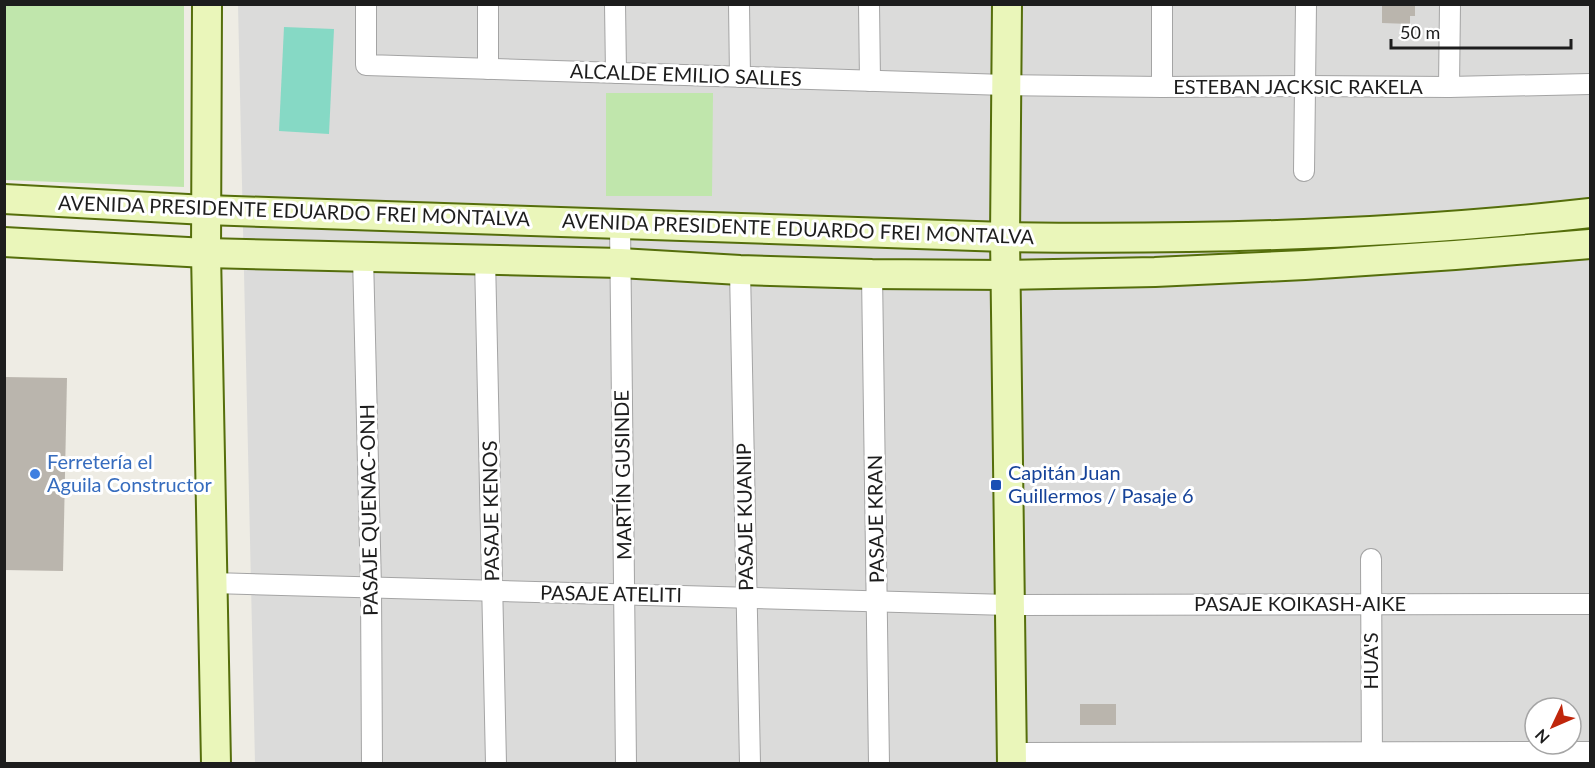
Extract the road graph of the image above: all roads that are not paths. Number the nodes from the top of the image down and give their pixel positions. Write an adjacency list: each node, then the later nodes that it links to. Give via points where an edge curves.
1 (207, 4): 22 (main road)
2 (366, 4): 11 (street, ALCALDE EMILIO SALLES, via 366,65)
3 (488, 4): 11 (street)
4 (615, 4): 12 (street)
5 (739, 4): 13 (street)
6 (869, 4): 14 (street)
7 (1007, 4): 16 (main road)
8 (1162, 4): 18 (street)
9 (1306, 4): 17 (street)
10 (1450, 4): 19 (street)
11 (488, 69): 12 (street, ALCALDE EMILIO SALLES)
12 (616, 73): 13 (street, ALCALDE EMILIO SALLES)
13 (740, 77): 14 (street, ALCALDE EMILIO SALLES)
14 (870, 81): 16 (street, ALCALDE EMILIO SALLES)
15 (1590, 84): 19 (street, ESTEBAN JACKSIC RAKELA)
16 (1006, 86): 18 (street, ESTEBAN JACKSIC RAKELA); 25 (main road)
17 (1305, 86): 18 (street, ESTEBAN JACKSIC RAKELA); 19 (street, ESTEBAN JACKSIC RAKELA); 20 (street)
18 (1162, 87)
19 (1449, 87)
20 (1305, 171)
21 (4, 199): 22 (main road, AVENIDA PRESIDENTE EDUARDO FREI MONTALVA)
22 (206, 210): 24 (main road, AVENIDA PRESIDENTE EDUARDO FREI MONTALVA); 28 (main road)
23 (1590, 213): 25 (main road, AVENIDA PRESIDENTE EDUARDO FREI MONTALVA, via 1330,234 1124,239)
24 (620, 223): 25 (main road, AVENIDA PRESIDENTE EDUARDO FREI MONTALVA); 31 (street, MARTÍN GUSINDE)
25 (1005, 237): 34 (main road)
26 (4, 242): 28 (main road, AVENIDA PRESIDENTE EDUARDO FREI MONTALVA)
27 (1590, 244): 34 (main road, AVENIDA PRESIDENTE EDUARDO FREI MONTALVA, via 1305,265)
28 (206, 253): 29 (main road, AVENIDA PRESIDENTE EDUARDO FREI MONTALVA); 36 (main road)
29 (363, 256): 30 (main road, AVENIDA PRESIDENTE EDUARDO FREI MONTALVA); 37 (street, PASAJE QUENAC-ONH)
30 (485, 258): 31 (main road, AVENIDA PRESIDENTE EDUARDO FREI MONTALVA); 38 (street, PASAJE KENOS)
31 (620, 263): 32 (main road, AVENIDA PRESIDENTE EDUARDO FREI MONTALVA); 39 (street, MARTÍN GUSINDE)
32 (740, 270): 33 (main road, AVENIDA PRESIDENTE EDUARDO FREI MONTALVA); 40 (street, PASAJE KUANIP)
33 (872, 274): 34 (main road, AVENIDA PRESIDENTE EDUARDO FREI MONTALVA); 41 (street, PASAJE KRAN)
34 (1005, 275): 44 (main road)
35 (1371, 558): 43 (street, HUA'S)
36 (212, 583): 37 (street, PASAJE ATELITI); 49 (main road)
37 (371, 588): 38 (street, PASAJE ATELITI); 50 (street, PASAJE QUENAC-ONH)
38 (493, 591): 39 (street, PASAJE ATELITI); 51 (street, PASAJE KENOS)
39 (624, 594): 40 (street, PASAJE ATELITI); 52 (street, MARTÍN GUSINDE)
40 (747, 597): 41 (street, PASAJE ATELITI); 53 (street, PASAJE KUANIP)
41 (877, 601): 44 (street, PASAJE ATELITI); 54 (street, PASAJE KRAN)
42 (1590, 603): 43 (street, PASAJE KOIKASH-AIKE)
43 (1371, 604): 44 (street, PASAJE KOIKASH-AIKE); 48 (street, HUA'S)
44 (1009, 605): 46 (main road)
45 (1590, 752): 48 (street)
46 (1012, 758): 47 (street)
47 (1207, 758): 48 (street)
48 (1372, 758)
49 (216, 764)
50 (372, 764)
51 (496, 764)
52 (626, 764)
53 (750, 764)
54 (879, 764)

